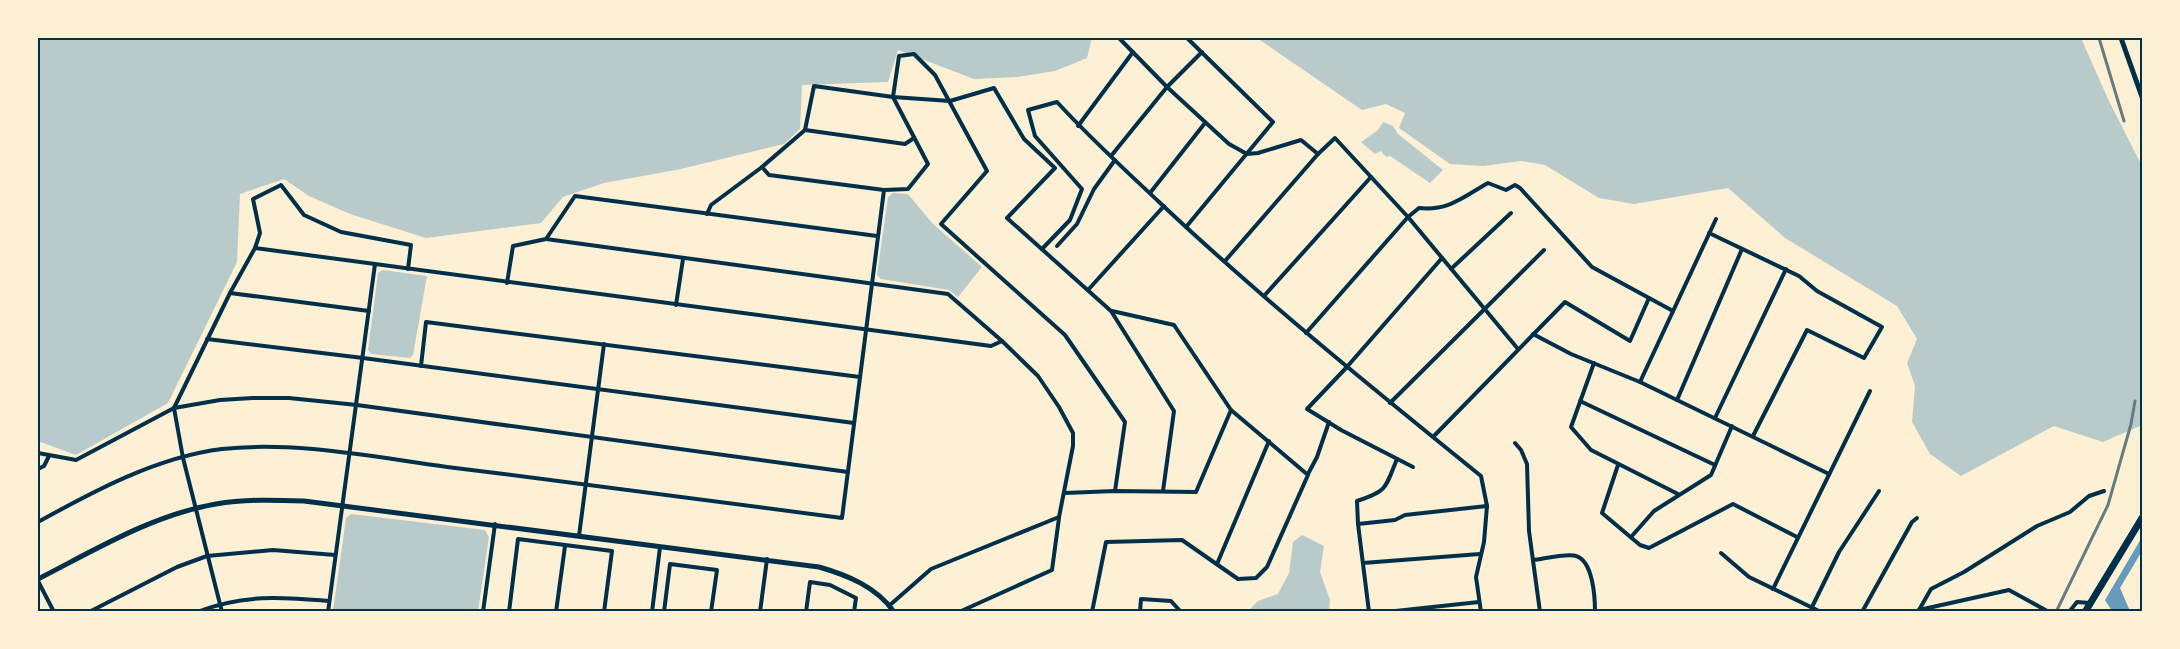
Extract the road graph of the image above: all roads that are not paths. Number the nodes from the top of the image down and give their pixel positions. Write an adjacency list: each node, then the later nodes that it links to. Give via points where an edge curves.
1 (1119, 38): 4 (street)
2 (1187, 38): 5 (street)
3 (2121, 38): 8 (street)
4 (1133, 52): 6 (street); 11 (street)
5 (1202, 52): 6 (street); 14 (street, via 1273,122)
6 (1167, 87): 10 (street); 16 (street)
7 (893, 97): 9 (street); 9 (street, via 899,56 914,54 935,75); 12 (street, via 814,86); 13 (street)
8 (2142, 97)
9 (950, 101): 33 (street, via 994,88 1023,139 1055,168 1007,218); 97 (street, via 987,171 941,224 1065,335 1125,422)
10 (1205, 123): 14 (street, via 1228,144); 21 (street)
11 (1078, 126): 16 (street); 33 (street, via 1057,102 1028,110 1035,136 1082,189 1071,220)
12 (805, 130): 13 (street, via 905,144); 18 (street)
13 (914, 138): 20 (street, via 928,164 908,189)
14 (1247, 154): 15 (street, via 1301,140); 27 (street)
15 (1318, 154): 19 (street, via 1335,138); 38 (street)
16 (1111, 156): 17 (street)
17 (1115, 160): 21 (street); 31 (street, via 1094,189 1077,224)
18 (762, 168): 20 (street, via 769,175); 24 (street, via 711,205)
19 (1371, 177): 25 (street); 47 (street)
20 (884, 190): 29 (street)
21 (1150, 193): 22 (street)
22 (1164, 206): 27 (street); 45 (street)
23 (1512, 213): 41 (street)
24 (707, 214): 29 (street); 30 (street, via 575,196)
25 (1408, 217): 36 (street); 48 (street, via 1419,207 1450,205 1488,183 1506,190 1515,185 1592,267); 55 (street)
26 (1716, 219): 28 (street)
27 (1185, 227): 38 (street)
28 (1709, 233): 34 (street); 53 (street)
29 (878, 236): 44 (street)
30 (546, 239): 37 (street); 43 (street, via 513,246)
31 (1057, 246)
32 (255, 248): 39 (street); 40 (street, via 260,233 253,199 281,184 304,215 341,232 411,245); 46 (street)
33 (1042, 249): 45 (street)
34 (1742, 249): 42 (street); 69 (street)
35 (1544, 250): 50 (street)
36 (1442, 258): 41 (street); 64 (street)
37 (683, 259): 44 (street); 49 (street)
38 (1225, 261): 47 (street)
39 (375, 264): 40 (street); 52 (street)
40 (408, 269): 43 (street)
41 (1451, 269): 50 (street)
42 (1786, 269): 75 (street); 80 (street, via 1882,327 1864,358 1807,330)
43 (507, 283): 49 (street)
44 (873, 283): 54 (street); 58 (street, via 948,294)
45 (1088, 290): 51 (street)
46 (230, 293): 52 (street); 57 (street)
47 (1264, 296): 55 (street)
48 (1649, 298): 53 (street); 56 (street, via 1630,341 1565,302)
49 (676, 305): 54 (street)
50 (1484, 309): 60 (street); 71 (street)
51 (1111, 310): 74 (street, via 1174,325); 98 (street, via 1174,411)
52 (369, 311): 61 (street)
53 (1673, 311): 66 (street)
54 (866, 330): 58 (street, via 991,346); 65 (street)
55 (1306, 333): 64 (street)
56 (1533, 334): 60 (street); 62 (street)
57 (207, 339): 61 (street); 73 (street)
58 (1002, 341): 101 (street, via 1038,376 1073,433)
59 (604, 344): 63 (street, via 426,322); 65 (street); 67 (street)
60 (1518, 349): 81 (street)
61 (363, 357): 63 (street); 72 (street)
62 (1594, 363): 66 (street); 70 (street)
63 (421, 366): 67 (street)
64 (1346, 368): 71 (street); 76 (street, via 1307,409)
65 (860, 377): 77 (street)
66 (1640, 382): 69 (street)
67 (599, 389): 77 (street); 79 (street)
68 (1870, 391): 95 (street)
69 (1677, 400): 75 (street)
70 (1580, 401): 89 (street, via 1571,427 1591,450); 90 (street)
71 (1390, 403): 81 (street)
72 (357, 405): 73 (street, via 254,398); 79 (street); 85 (street)
73 (174, 408): 86 (street, via 76,460); 87 (street)
74 (1231, 410): 82 (street); 98 (street, via 1196,492)
75 (1715, 418): 78 (street)
76 (1329, 422): 88 (street); 94 (street)
77 (854, 423): 93 (street)
78 (1732, 426): 80 (street); 90 (street)
79 (593, 436): 93 (street); 96 (street)
80 (1753, 436): 95 (street)
81 (1433, 437): 104 (street, via 1481,476)
82 (1269, 441): 94 (street); 124 (street)
83 (1515, 443): 122 (street, via 1527,464)
84 (38, 453): 86 (street)
85 (350, 454): 87 (street, via 285,447 221,449); 96 (street); 103 (street)
86 (49, 456): 92 (street)
87 (183, 458): 105 (street); 109 (street, via 143,471)
88 (1397, 459): 91 (street); 111 (street, via 1386,486 1378,494 1357,501)
89 (1618, 465): 102 (street); 113 (street, via 1602,513)
90 (1715, 465): 102 (street, via 1711,475)
91 (1413, 467)
92 (38, 469)
93 (848, 472): 96 (street, via 842,518)
94 (1308, 474): 124 (street, via 1267,567 1256,578 1238,579)
95 (1829, 474): 114 (street)
96 (586, 483): 112 (street)
97 (1115, 491): 98 (street); 101 (street)
98 (1163, 491)
99 (1879, 491): 132 (street, via 1839,552)
100 (2104, 491): 134 (street, via 2089,496 2070,512 2037,526 1931,590)
101 (1065, 493): 106 (street)
102 (1678, 494): 113 (street, via 1654,511)
103 (342, 505): 105 (street, via 262,500); 110 (street); 119 (street)
104 (1487, 506): 111 (street); 118 (street)
105 (196, 509): 120 (street); 125 (street, via 132,531)
106 (1059, 518): 131 (street, via 931,569); 151 (street, via 1052,570)
107 (1917, 518): 161 (street)
108 (2142, 518): 130 (highway)
109 (38, 522)
110 (495, 524): 112 (street); 140 (street)
111 (1358, 524): 123 (street)
112 (579, 536): 116 (street)
113 (1630, 537): 114 (street, via 1649,548 1733,504)
114 (1797, 537): 126 (street)
115 (565, 546): 141 (street, via 518,539); 142 (street); 143 (street, via 612,551)
116 (660, 547): 121 (street); 144 (street)
117 (1721, 553): 126 (street, via 1749,577)
118 (1480, 554): 123 (street); 128 (street, via 1476,577)
119 (335, 555): 120 (street, via 273,550); 127 (street)
120 (207, 556): 129 (street); 136 (street, via 177,567)
121 (767, 560): 131 (street, via 841,573); 147 (street)
122 (1533, 560): 158 (street); 159 (street, via 1575,555 1583,560 1594,584)
123 (1363, 562): 155 (street)
124 (1217, 564): 133 (street, via 1182,540 1106,542)
125 (38, 580): 135 (street)
126 (1773, 589): 132 (street)
127 (329, 601): 129 (street, via 274,596); 139 (street)
128 (1479, 602): 156 (street); 157 (street)
129 (219, 603): 137 (street); 138 (street)
130 (2090, 603): 163 (street, via 2077,602); 164 (highway)
131 (890, 605): 150 (street)
132 (1812, 607): 160 (street)
133 (1093, 611): 152 (street)
134 (1918, 611): 162 (street, via 2009,590)
135 (54, 612)
136 (90, 612)
137 (197, 612)
138 (222, 612)
139 (328, 612)
140 (483, 612)
141 (509, 612)
142 (556, 612)
143 (604, 612)
144 (652, 612)
145 (664, 612): 146 (street, via 670,564 717,570)
146 (711, 612)
147 (760, 612)
148 (806, 612): 149 (street, via 810,582 830,585 856,598)
149 (855, 612)
150 (894, 612)
151 (959, 612)
152 (1088, 612)
153 (1140, 612): 154 (street, via 1141,599 1172,601)
154 (1181, 612)
155 (1369, 612)
156 (1386, 612)
157 (1481, 612)
158 (1540, 612)
159 (1595, 612)
160 (1821, 612)
161 (1862, 612)
162 (2049, 612)
163 (2069, 612)
164 (2085, 612)

